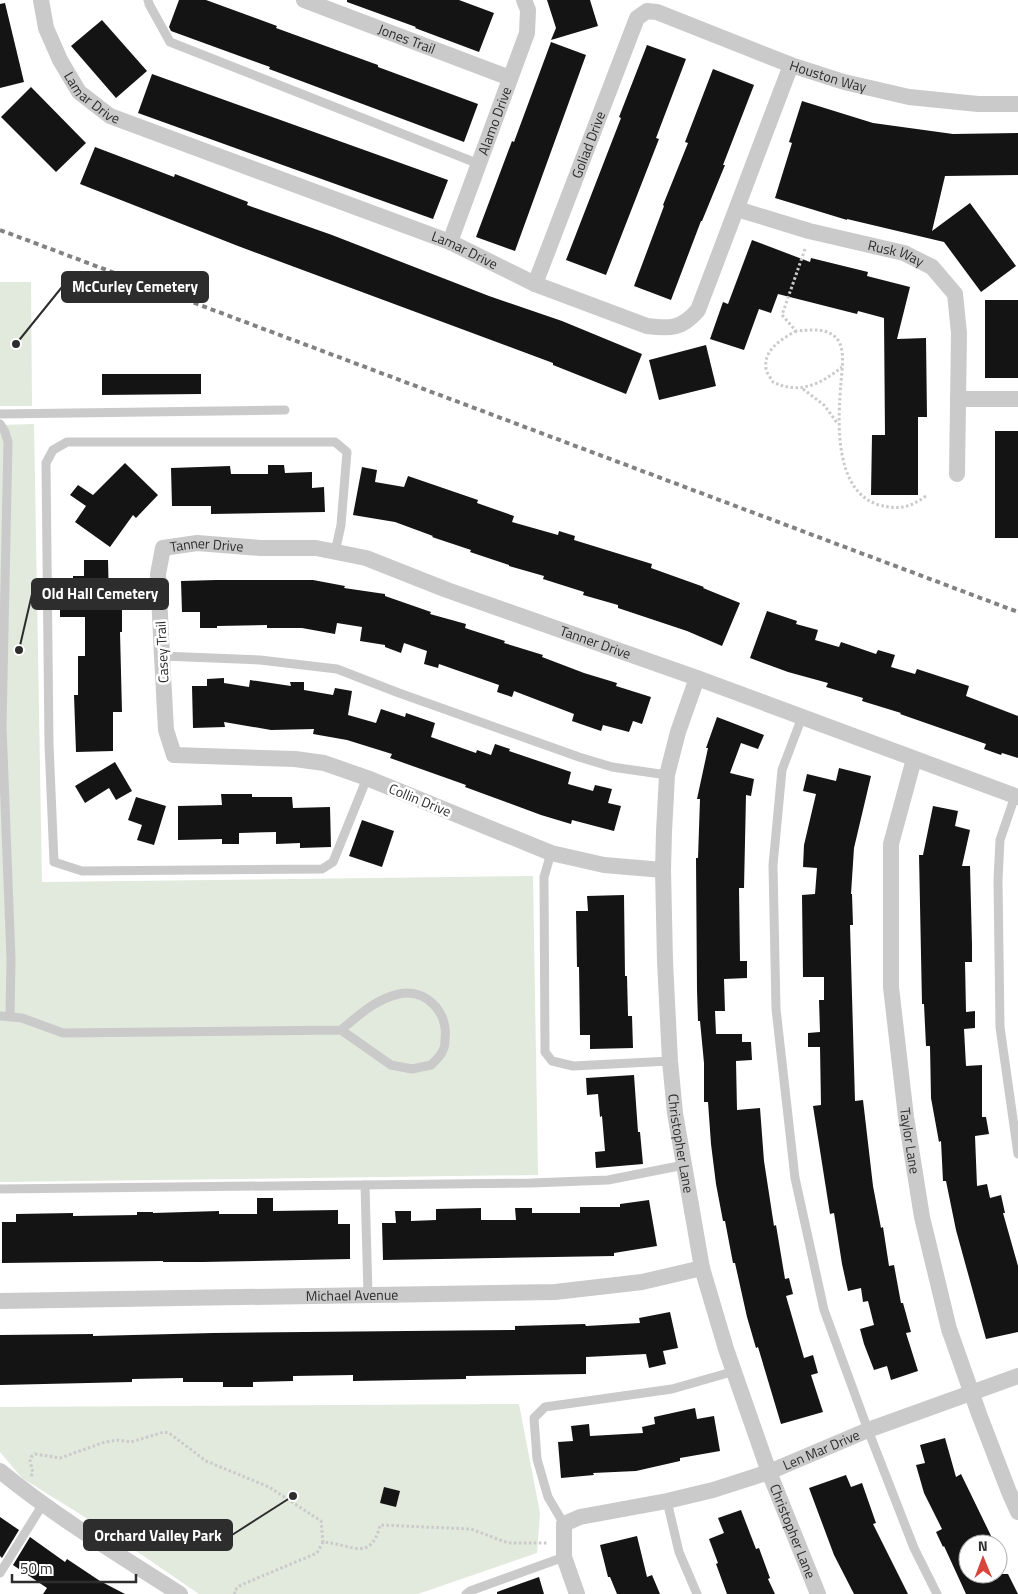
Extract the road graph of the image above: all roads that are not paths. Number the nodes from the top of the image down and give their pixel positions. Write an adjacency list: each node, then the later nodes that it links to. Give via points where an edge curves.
1 (41, 0): 11 (street, Lamar Drive, via 46,28 79,92 110,116)
2 (148, 0): 9 (lane, via 170,42)
3 (304, 0): 7 (street, Jones Trail)
4 (524, 0): 7 (street, Alamo Drive, via 528,10 527,33)
5 (647, 11): 6 (street, Houston Way, via 657,12); 12 (street, Goliad Drive, via 636,18)
6 (791, 65): 8 (street, Houston Way, via 844,82 909,97 978,104); 10 (street, Lamar Drive)
7 (510, 78): 9 (street, Alamo Drive)
8 (1018, 104)
9 (479, 164): 11 (street, Alamo Drive)
10 (737, 208): 12 (street, Lamar Drive, via 698,310 690,320 678,326 647,326); 13 (street, Rusk Way, via 809,231 904,253 932,267 955,294 959,333)
11 (450, 242): 12 (street, Lamar Drive)
12 (535, 284)
13 (958, 399): 14 (street); 18 (street, Rusk Way)
14 (1018, 400)
15 (285, 410): 16 (lane)
16 (0, 414)
17 (0, 424): 21 (lane, via 8,442)
18 (957, 474)
19 (163, 548): 20 (street, Tanner Drive, via 197,543 316,548); 22 (street, Casey Trail, via 158,574)
20 (335, 552): 23 (street, Tanner Drive, via 366,558); 28 (lane, via 341,525 347,452 335,442 67,442 52,450 46,463 49,744 54,862 82,871 322,869 333,862)
21 (2, 587): 33 (lane, via 2,726 11,958)
22 (162, 656): 25 (street, Casey Trail, via 166,730); 27 (lane, via 260,660 337,668 579,757 612,767)
23 (697, 678): 24 (street, Tanner Drive); 27 (street, Christopher Lane)
24 (802, 717): 26 (street, Tanner Drive); 46 (lane, via 782,770 773,865 776,1009 797,1187 824,1310)
25 (174, 755): 28 (street, Collin Drive, via 295,759 324,763)
26 (914, 758): 29 (street, Tanner Drive); 45 (street, Taylor Lane, via 891,844 891,987 922,1217 949,1329)
27 (667, 775): 31 (street, Christopher Lane)
28 (367, 778): 30 (street, Collin Drive)
29 (1016, 797): 36 (lane, via 1000,840 998,880 1000,1027)
30 (551, 853): 31 (street, Collin Drive, via 604,865); 35 (lane, via 544,877 545,1052 552,1061 573,1066)
31 (662, 870): 35 (street, Christopher Lane)
32 (0, 1016): 33 (lane)
33 (10, 1016): 34 (lane, via 63,1033)
34 (341, 1030): 34 (lane, via 391,1065 412,1069 431,1065 444,1050 447,1030 440,1012 417,993 401,993 382,999)
35 (670, 1061): 37 (street, Christopher Lane)
36 (1018, 1154)
37 (684, 1165): 38 (lane, via 608,1180); 40 (street, Christopher Lane)
38 (365, 1186): 39 (lane); 41 (lane)
39 (0, 1189)
40 (702, 1268): 41 (street, Michael Avenue, via 642,1282 555,1292); 43 (street, Christopher Lane)
41 (368, 1295): 42 (street, Michael Avenue)
42 (0, 1301)
43 (735, 1371): 48 (street, Christopher Lane); 52 (lane, via 672,1389 545,1407 534,1418 537,1459 548,1497)
44 (1018, 1376): 45 (street, Len Mar Drive)
45 (972, 1393): 46 (street, Len Mar Drive); 51 (street, Taylor Lane)
46 (868, 1430): 48 (street, Len Mar Drive); 60 (lane, via 914,1548)
47 (0, 1471): 50 (street)
48 (769, 1472): 49 (street, Len Mar Drive); 59 (street, Christopher Lane)
49 (667, 1501): 52 (street, Len Mar Drive, via 580,1517); 58 (lane, via 679,1552)
50 (43, 1504): 54 (lane); 55 (street)
51 (1018, 1512)
52 (564, 1524): 53 (street)
53 (563, 1549): 56 (lane); 57 (street)
54 (0, 1573)
55 (180, 1594)
56 (466, 1594)
57 (577, 1594)
58 (697, 1594)
59 (818, 1594)
60 (937, 1594)

